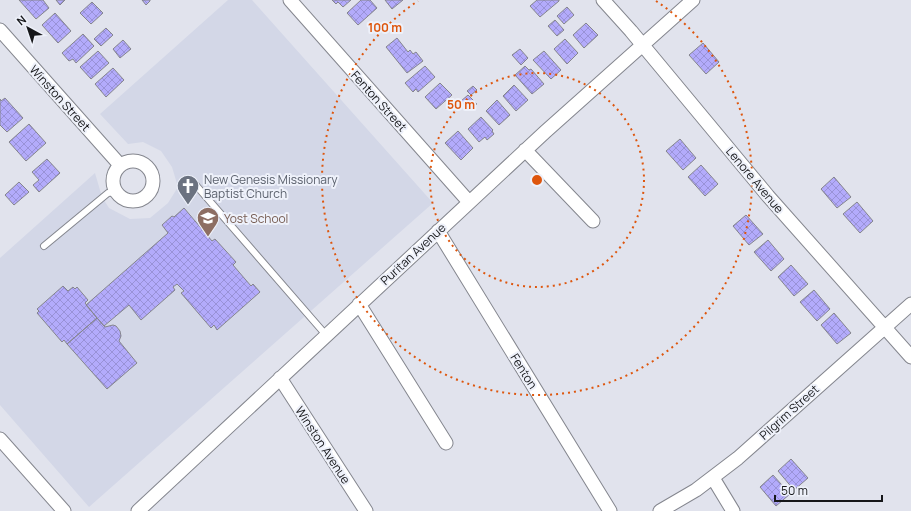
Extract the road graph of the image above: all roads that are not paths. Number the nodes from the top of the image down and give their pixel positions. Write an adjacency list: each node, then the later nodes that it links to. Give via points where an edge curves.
1 (290, 0): 10 (street, Fenton Street)
2 (603, 0): 5 (street, Lenore Avenue)
3 (693, 0): 5 (street, Puritan Avenue)
4 (0, 30): 7 (street, Winston Street)
5 (642, 45): 6 (street, Puritan Avenue); 16 (street, Lenore Avenue, via 768,196)
6 (525, 150): 10 (street, Puritan Avenue); 11 (street)
7 (120, 166): 9 (street, via 112,181); 9 (street, via 133,160 146,165 151,170 153,184 147,196 134,202 121,198)
8 (194, 183): 17 (lane)
9 (116, 192): 13 (lane, via 108,193)
10 (469, 202): 12 (street, Puritan Avenue)
11 (593, 221)
12 (438, 231): 14 (street, Puritan Avenue); 26 (street, Fenton)
13 (44, 246)
14 (359, 304): 17 (street, Puritan Avenue); 21 (street)
15 (911, 304): 16 (street, Pilgrim Street)
16 (885, 327): 18 (street, Lenore Avenue); 22 (street, Pilgrim Street)
17 (326, 335): 19 (street, Puritan Avenue)
18 (911, 357)
19 (280, 378): 24 (street, Puritan Avenue); 25 (street, Winston Avenue)
20 (0, 439): 23 (street)
21 (446, 443)
22 (713, 478): 27 (street, Pilgrim Street); 28 (street)
23 (64, 511)
24 (138, 511)
25 (366, 511)
26 (610, 511)
27 (660, 511)
28 (733, 511)

